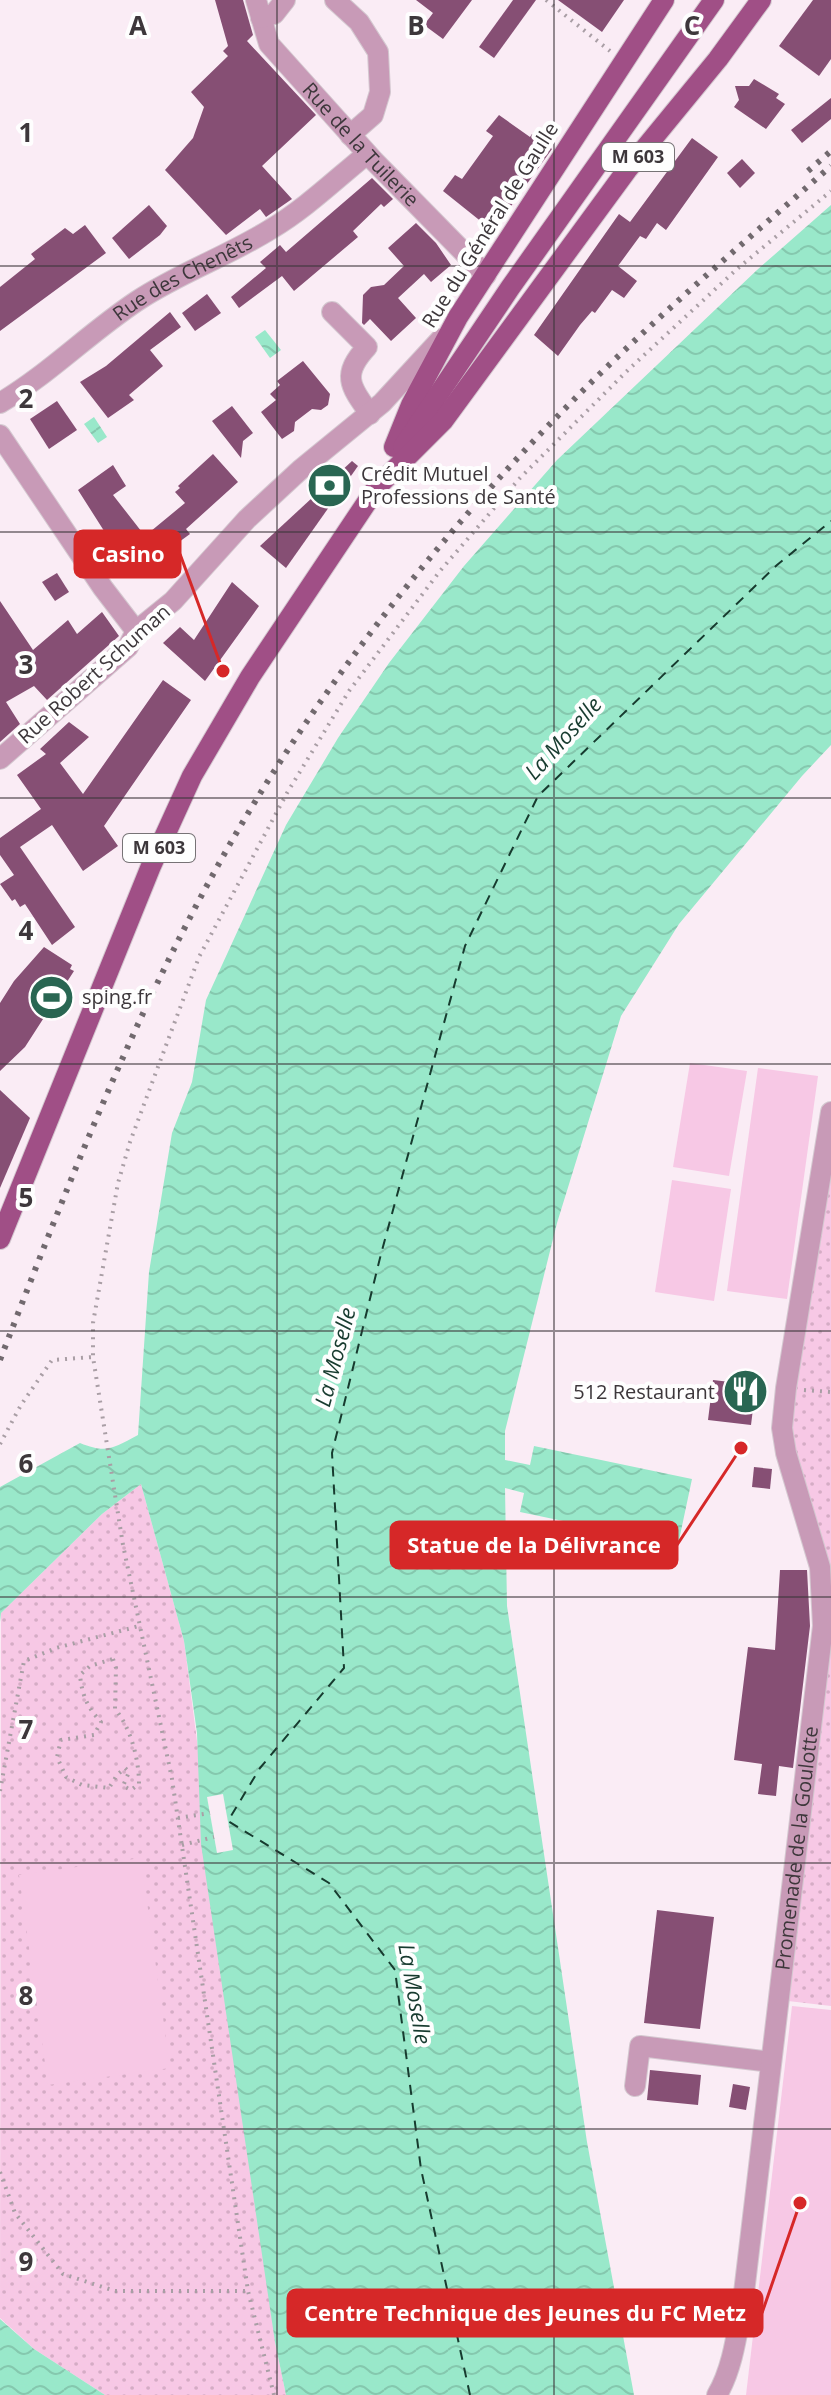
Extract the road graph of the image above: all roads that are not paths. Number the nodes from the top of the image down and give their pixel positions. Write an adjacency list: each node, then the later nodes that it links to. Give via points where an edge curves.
1 (285, 0): 6 (street, via 274,14)
2 (335, 0): 7 (street, via 359,22 378,52 380,92 373,115)
3 (664, 0): 9 (main road, Rue du Général de Gaulle / M 603)
4 (714, 0): 15 (main road)
5 (761, 0): 15 (main road, Rue du Général de Gaulle / M 603, via 627,170 443,421)
6 (258, 9): 7 (street, Rue de la Tuilerie, via 269,44)
7 (350, 135): 8 (street, Rue de la Tuilerie)
8 (367, 154): 9 (street, Rue de la Tuilerie); 12 (street, Rue des Chenêts, via 275,228 161,285)
9 (486, 275): 11 (main road, Rue du Général de Gaulle / M 603)
10 (332, 312): 13 (street, via 367,347 352,362 352,374 353,388)
11 (458, 317): 13 (street, Rue Robert Schuman); 15 (main road, Rue du Général de Gaulle / M 603, via 411,405)
12 (0, 403)
13 (370, 414): 16 (street, Rue Robert Schuman, via 247,519 173,601)
14 (0, 435): 16 (street)
15 (377, 487): 19 (main road, Rue du Général de Gaulle / M 603, via 250,677 192,776)
16 (136, 631): 17 (street, Rue Robert Schuman, via 128,647)
17 (0, 759)
18 (831, 1112): 20 (street, Promenade de la Goulotte, via 782,1428 820,1567 823,1626)
19 (0, 1239)
20 (771, 2062): 21 (street, via 640,2046); 22 (street, Promenade de la Goulotte, via 743,2301)
21 (635, 2086)
22 (717, 2395)

